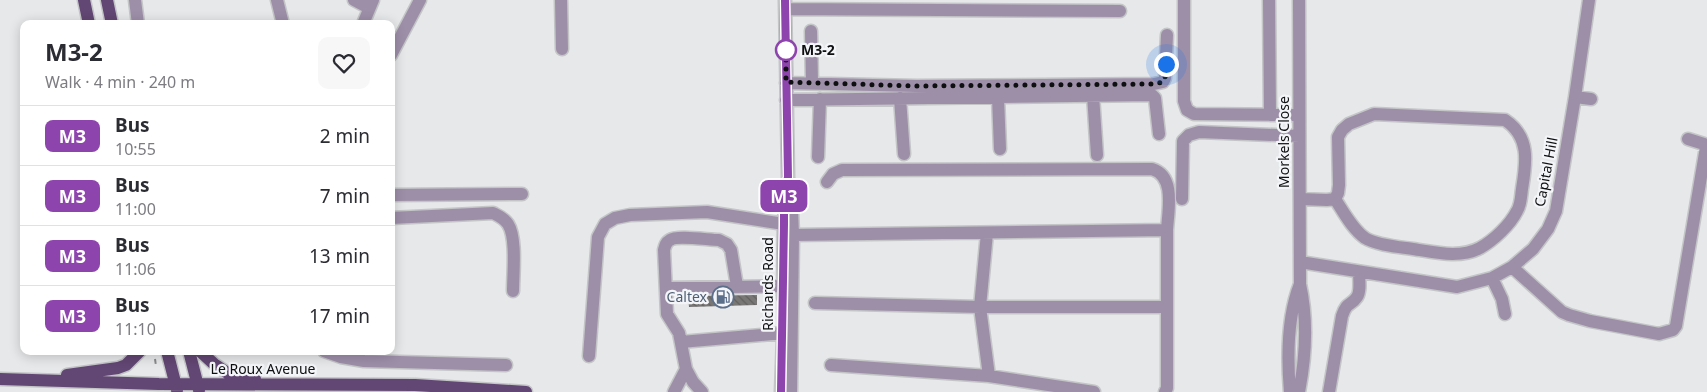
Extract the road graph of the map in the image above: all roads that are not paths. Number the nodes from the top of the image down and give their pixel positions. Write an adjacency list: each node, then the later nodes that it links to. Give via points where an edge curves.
1 (84, 0): 18 (main road)
2 (107, 0): 19 (main road)
3 (135, 0): 20 (street)
4 (278, 0): 21 (street)
5 (354, 0): 12 (street)
6 (420, 0): 25 (street)
7 (561, 0): 26 (street)
8 (1184, 0): 36 (street, via 1184,102 1187,110 1194,114)
9 (1269, 0): 36 (street)
10 (1299, 0): 37 (street, Morkels Close)
11 (1589, 0): 31 (street, Capital Hill)
12 (371, 4): 22 (street)
13 (843, 4): 14 (street); 15 (street)
14 (785, 5): 27 (street, Richards Road)
15 (924, 5): 16 (street)
16 (1022, 5): 17 (street)
17 (1120, 11)
18 (88, 20)
19 (111, 20)
20 (138, 20)
21 (282, 20)
22 (365, 20)
23 (811, 31): 28 (street)
24 (1167, 35): 28 (street, via 1165,78 1163,82 1154,84 916,86)
25 (395, 47)
26 (562, 49)
27 (786, 82): 28 (street); 34 (street, Richards Road)
28 (812, 82)
29 (1093, 95): 30 (street); 38 (street, via 1152,95 1156,98); 43 (street)
30 (998, 97): 32 (street); 41 (street)
31 (1575, 97): 33 (street); 58 (street, Capital Hill, via 1556,210 1548,229 1533,249)
32 (900, 98): 35 (street); 42 (street)
33 (1591, 99)
34 (786, 100): 35 (street); 45 (street, Richards Road)
35 (820, 100): 44 (street)
36 (1270, 115): 37 (street)
37 (1299, 115): 39 (street, Morkels Close)
38 (1159, 134)
39 (1300, 136): 49 (street, via 1189,134 1183,141); 50 (street, Morkels Close)
40 (1688, 139): 58 (street, via 1706,147 1673,330 1660,334 1569,315)
41 (1000, 149)
42 (904, 154)
43 (1097, 155)
44 (818, 157)
45 (788, 177): 53 (street, Richards Road); 56 (street, Richards Road)
46 (827, 182): 54 (street, via 832,174 842,170 1152,169 1161,174 1169,187)
47 (522, 194): 48 (street)
48 (395, 195)
49 (1182, 199)
50 (1300, 199): 51 (street); 57 (street, Morkels Close)
51 (1334, 199): 51 (street, via 1340,185 1338,137 1350,124 1374,114 1505,120 1523,144 1526,160 1519,209 1512,221 1479,249 1452,255 1365,238)
52 (395, 218): 65 (street, via 493,213 503,217 513,237)
53 (784, 224): 63 (street, Richards Road); 77 (street, via 707,212 630,215 605,224 598,237)
54 (1168, 230): 55 (street); 68 (street)
55 (987, 233): 56 (street); 67 (street)
56 (793, 235): 63 (street, Richards Road)
57 (1300, 262): 59 (street, Capital Hill); 61 (street, Morkels Close)
58 (1512, 267): 60 (street, Capital Hill)
59 (1359, 272): 60 (street, Capital Hill, via 1457,287); 96 (street, via 1356,297 1345,307 1342,316)
60 (1492, 278): 69 (street)
61 (1300, 284): 94 (street, Morkels Close, via 1292,312); 95 (street, Morkels Close, via 1306,342)
62 (737, 286): 63 (street); 64 (street); 64 (street, via 731,250 727,244 720,240 676,238 665,244)
63 (787, 286): 70 (street, Richards Road); 91 (street, Richards Road)
64 (666, 288): 71 (street, via 667,314 680,334)
65 (513, 291)
66 (815, 303): 67 (street)
67 (980, 307): 68 (street); 81 (street)
68 (1167, 307): 93 (street)
69 (1505, 314)
70 (783, 333): 71 (street); 90 (street, Richards Road)
71 (681, 342): 80 (street)
72 (136, 355): 83 (main road, via 118,368)
73 (169, 355): 85 (main road)
74 (191, 355): 86 (main road)
75 (204, 355): 84 (main road, via 229,374)
76 (335, 355): 78 (street, via 364,361)
77 (589, 356)
78 (506, 365)
79 (832, 365): 81 (street)
80 (686, 369): 88 (street); 89 (street)
81 (989, 376): 92 (street)
82 (0, 379): 83 (main road, Le Roux Avenue)
83 (32, 380): 85 (main road, Le Roux Avenue)
84 (269, 384): 86 (main road, Le Roux Avenue); 87 (main road, Le Roux Avenue, via 414,385)
85 (176, 388): 86 (main road, Le Roux Avenue)
86 (198, 388)
87 (526, 392)
88 (674, 392)
89 (702, 392)
90 (781, 392)
91 (791, 392)
92 (1094, 392)
93 (1165, 392)
94 (1290, 392)
95 (1299, 392)
96 (1329, 392)

